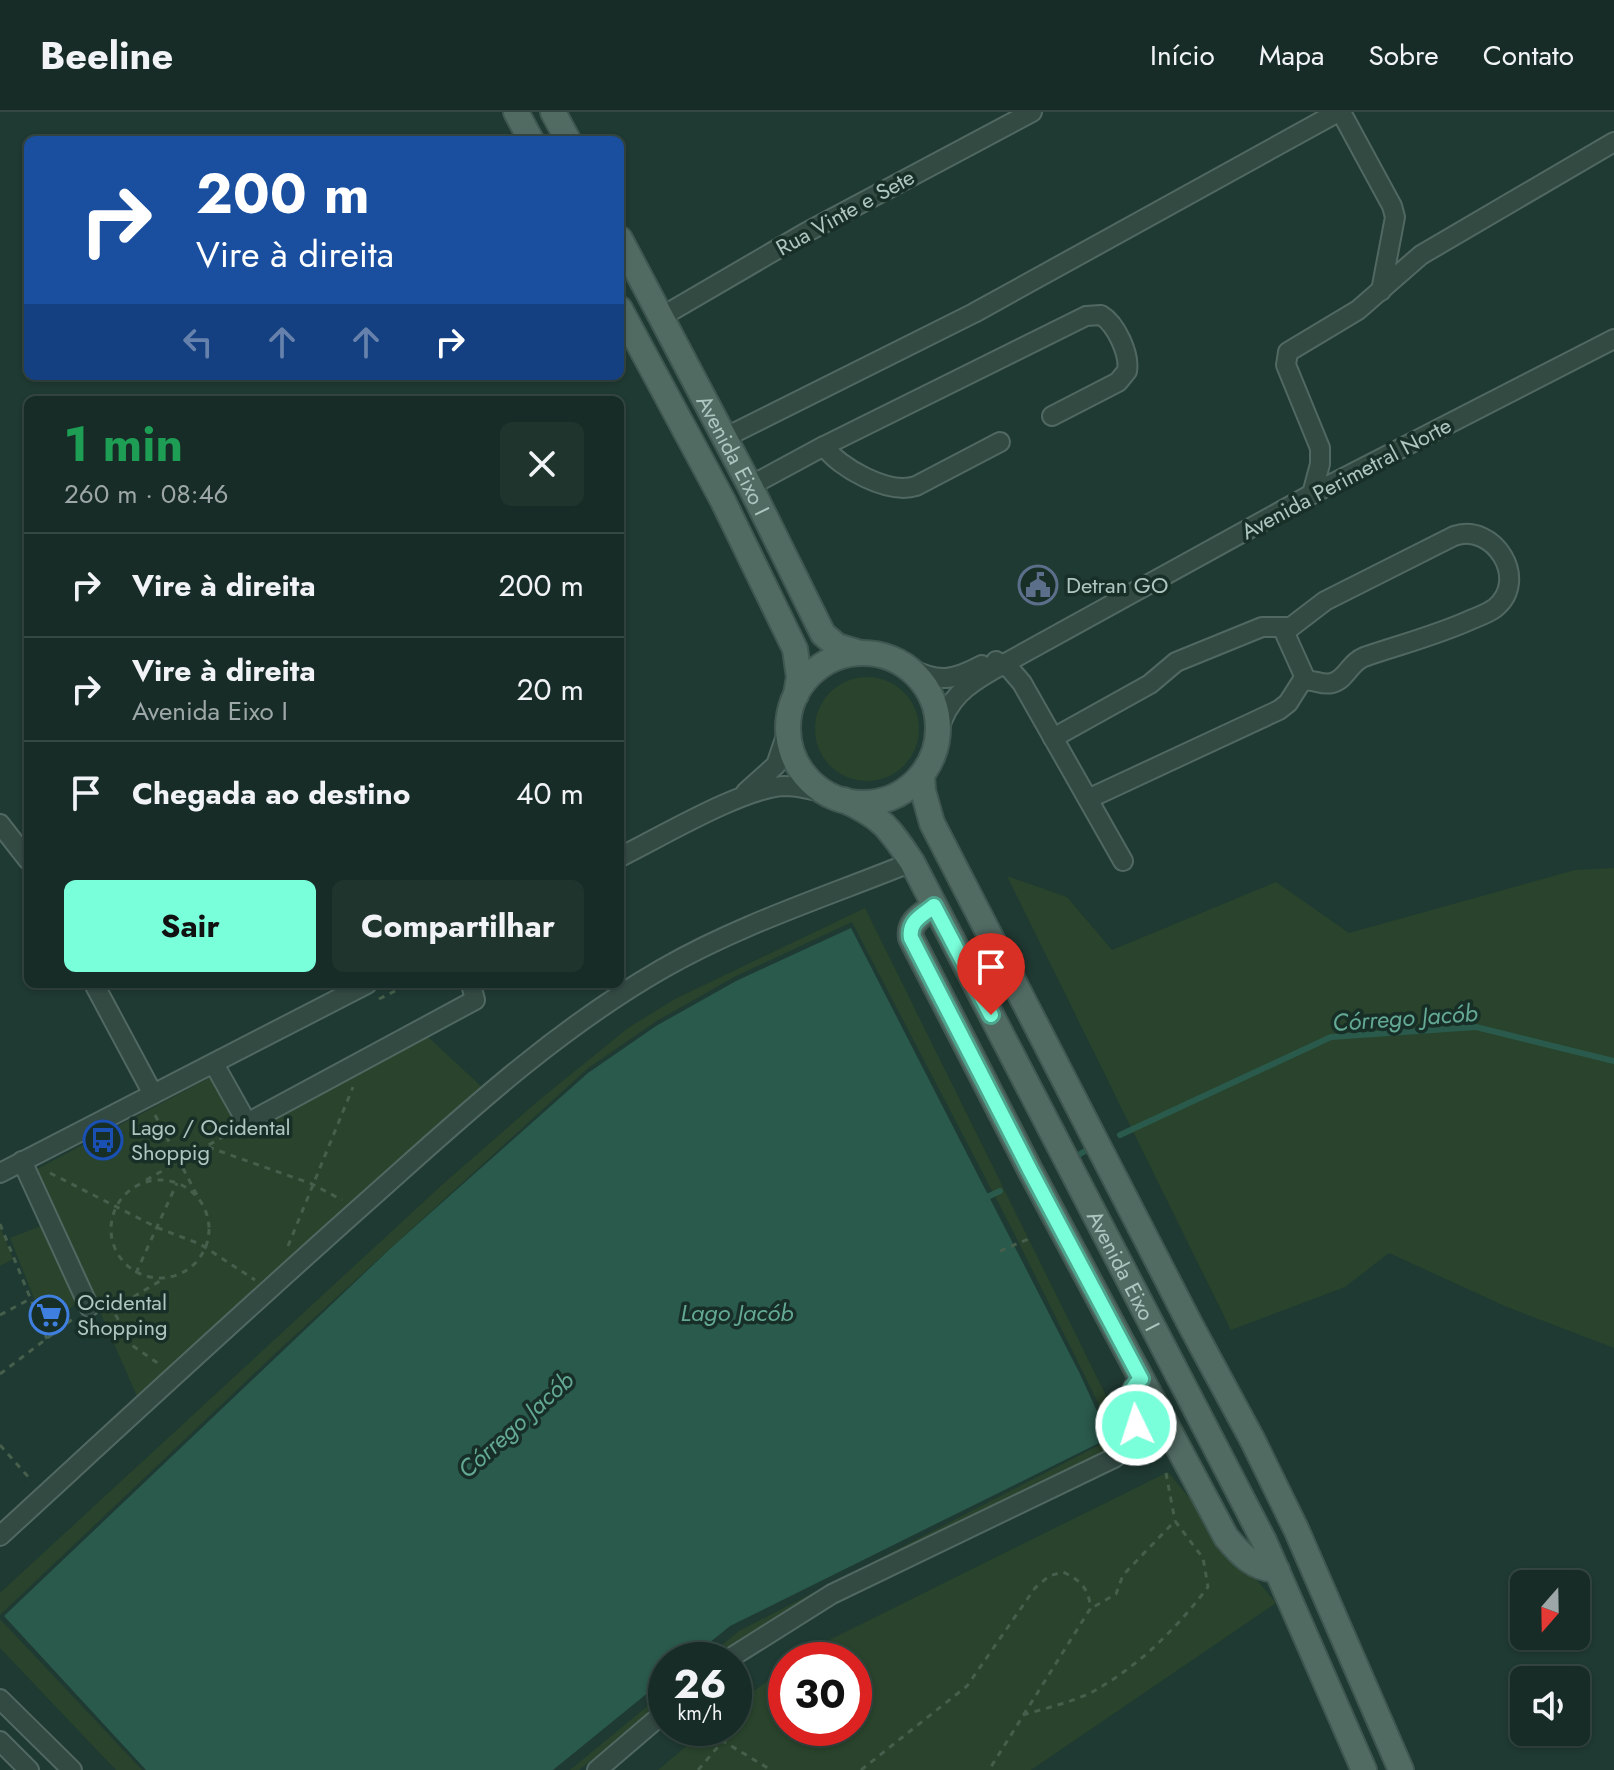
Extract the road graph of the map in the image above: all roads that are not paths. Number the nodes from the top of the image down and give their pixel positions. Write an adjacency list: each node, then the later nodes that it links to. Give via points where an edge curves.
1 (516, 112): 5 (main road)
2 (553, 112): 6 (main road)
3 (1032, 112): 11 (street, Rua Vinte e Sete)
4 (1340, 112): 9 (street, via 1395,217); 14 (street, via 974,313)
5 (529, 136)
6 (566, 136)
7 (1614, 142): 9 (street, via 1421,255)
8 (624, 247): 11 (main road, Avenida Eixo I)
9 (1381, 291): 18 (street, via 1286,356 1320,448)
10 (624, 316): 24 (main road, Avenida Eixo I, via 795,649)
11 (661, 317): 14 (main road, Avenida Eixo I)
12 (1614, 339): 18 (street, Avenida Perimetral Norte)
13 (1052, 416): 16 (street, via 1118,382 1127,371 1127,357 1112,325 1101,315 1086,316)
14 (724, 438): 17 (main road, Avenida Eixo I)
15 (1000, 442): 16 (street, via 905,489 848,470)
16 (824, 446): 17 (street)
17 (750, 486): 20 (main road, Avenida Eixo I, via 823,634 837,646)
18 (1312, 494): 21 (street, Avenida Perimetral Norte)
19 (1283, 629): 23 (street); 23 (street, via 1325,601 1461,533 1489,540 1507,563 1507,593 1490,611 1358,660 1342,679 1329,684); 27 (street, via 1262,627 1176,662 1150,684)
20 (860, 653): 22 (main road, via 885,656); 24 (main road, via 825,663)
21 (999, 662): 22 (street, Avenida Perimetral Norte, via 939,679); 26 (street, Avenida Perimetral Norte, via 959,692); 27 (street, via 1022,683)
22 (907, 667): 26 (main road, via 931,695)
23 (1306, 680): 30 (street, via 1279,710)
24 (796, 695): 25 (main road)
25 (789, 727): 29 (main road, via 797,766 812,784); 31 (street, via 776,765)
26 (939, 730): 28 (main road)
27 (1053, 738): 30 (street)
28 (922, 775): 29 (main road, via 880,802); 57 (main road, Avenida Eixo I, via 932,823 1252,1439)
29 (836, 797): 31 (street, via 783,786); 36 (main road, Avenida Eixo I, via 878,817)
30 (1088, 799): 35 (street)
31 (734, 801): 34 (street)
32 (0, 824): 33 (street)
33 (24, 855)
34 (624, 855)
35 (1123, 861)
36 (912, 862): 37 (main road, Avenida Eixo I); 47 (street, via 716,941 610,1000 547,1045 271,1286)
37 (934, 906): 46 (main road, via 915,920 911,938); 48 (main road, Avenida Eixo I)
38 (96, 988): 42 (street)
39 (359, 988): 41 (street)
40 (472, 988): 41 (street, via 475,1000 247,1123)
41 (214, 1064): 42 (street)
42 (149, 1096): 43 (street)
43 (22, 1161): 44 (street); 45 (street)
44 (0, 1173)
45 (83, 1312)
46 (1141, 1379): 48 (main road, via 1226,1537 1247,1560); 49 (street, via 1130,1392 1135,1431 1124,1452 832,1594)
47 (0, 1536)
48 (1277, 1570): 56 (main road, Avenida Eixo I)
49 (752, 1644)
50 (0, 1699): 54 (street)
51 (648, 1726): 55 (street)
52 (0, 1741): 53 (street)
53 (29, 1770)
54 (72, 1770)
55 (597, 1770)
56 (1364, 1770)
57 (1401, 1770)

